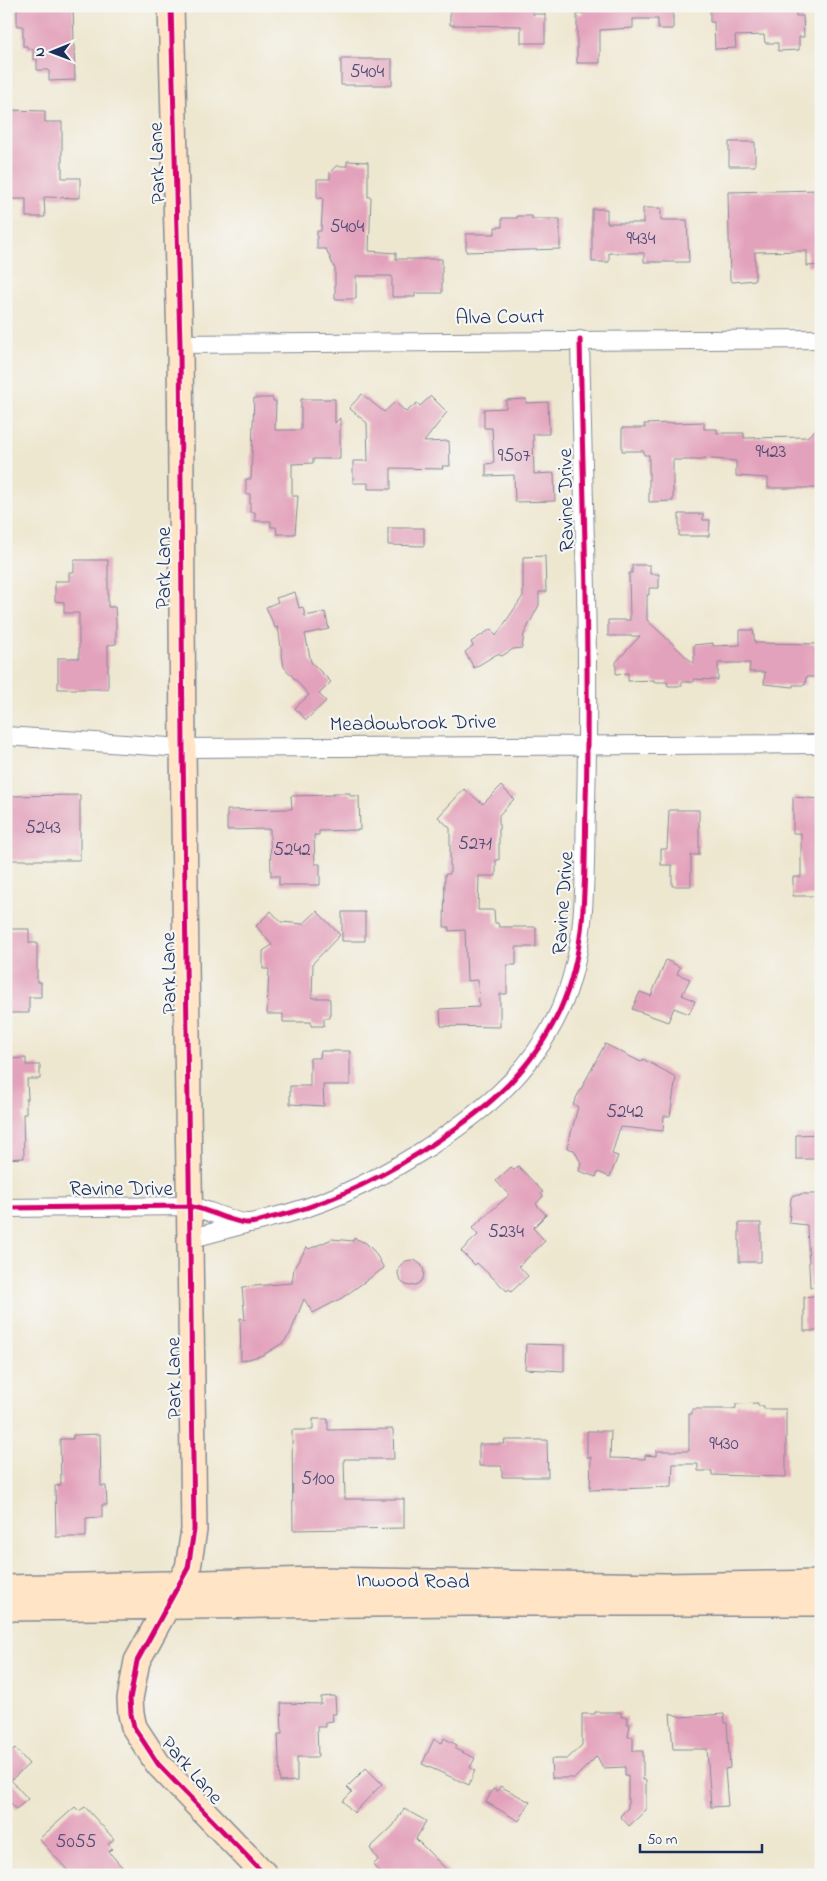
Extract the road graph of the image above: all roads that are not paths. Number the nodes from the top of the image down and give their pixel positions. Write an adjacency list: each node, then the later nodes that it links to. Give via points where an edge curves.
1 (171, 6): 4 (street, Park Lane)
2 (821, 339): 3 (street, Alva Court)
3 (580, 340): 4 (street, Alva Court); 6 (street, Ravine Drive)
4 (180, 344): 8 (street, Park Lane)
5 (6, 736): 8 (street, Meadowbrook Drive)
6 (588, 744): 7 (street, Meadowbrook Drive); 8 (street, Meadowbrook Drive); 11 (street, Ravine Drive, via 580,951 559,1012 530,1059 505,1089 467,1123 407,1161 345,1194 290,1214)
7 (821, 744)
8 (183, 748): 9 (street, Park Lane)
9 (188, 1206): 10 (street, Ravine Drive); 11 (street, Ravine Drive); 12 (street, Park Lane)
10 (6, 1208)
11 (245, 1224): 12 (street, Ravine Drive)
12 (189, 1239): 13 (street, Park Lane, via 194,1530 188,1568)
13 (180, 1583): 15 (street, Inwood Road); 16 (street, Inwood Road, via 319,1580); 20 (street, Park Lane)
14 (821, 1583): 17 (street, Inwood Road)
15 (6, 1588)
16 (463, 1593): 17 (street, Inwood Road); 20 (street, Inwood Road)
17 (667, 1594): 18 (street, Inwood Road)
18 (821, 1603)
19 (6, 1608): 20 (street, Inwood Road)
20 (167, 1608): 21 (street, Park Lane, via 137,1661 130,1699 134,1727 158,1764)
21 (264, 1875)

